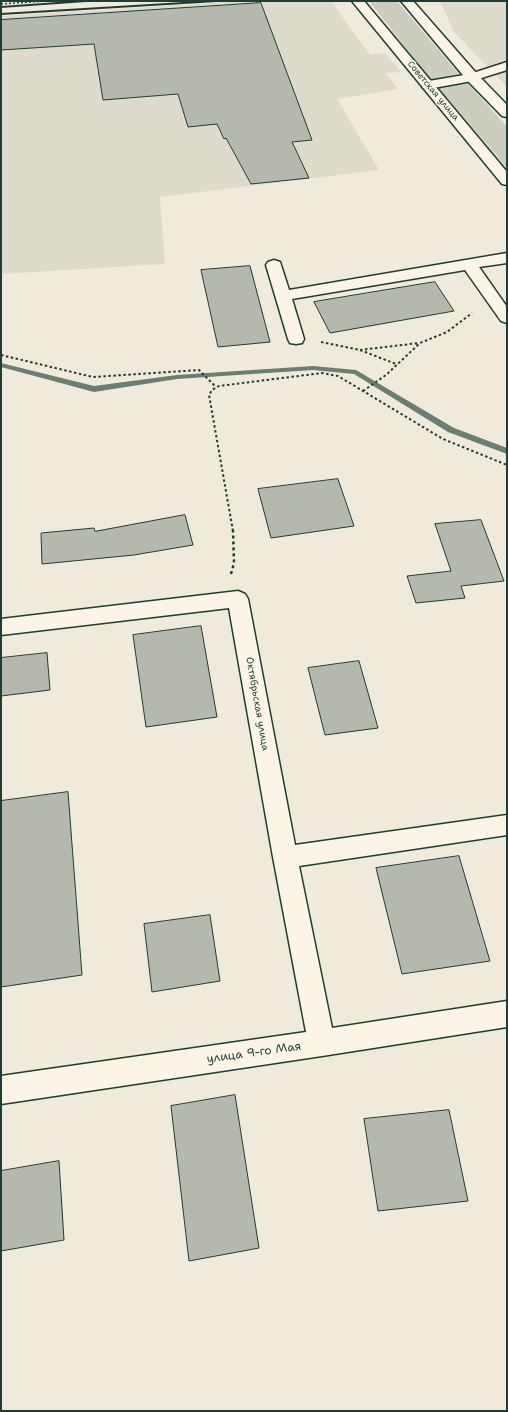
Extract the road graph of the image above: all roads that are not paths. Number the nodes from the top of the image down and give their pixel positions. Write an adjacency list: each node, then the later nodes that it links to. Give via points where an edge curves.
1 (358, 1): 5 (street, Советская улица)
2 (407, 1): 4 (street)
3 (507, 66): 4 (street)
4 (472, 77): 5 (street); 6 (street)
5 (428, 85): 7 (street, Советская улица)
6 (507, 113)
7 (507, 181)
8 (507, 258): 10 (street)
9 (274, 265): 11 (street)
10 (469, 265): 11 (street); 12 (street)
11 (283, 296): 13 (street)
12 (507, 318)
13 (296, 339)
14 (1, 627): 16 (street, Октябрьская улица, via 238,599)
15 (507, 825): 16 (street)
16 (285, 857): 18 (street, Октябрьская улица)
17 (507, 1014): 18 (street, улица 9-го Мая)
18 (322, 1043): 19 (street, улица 9-го Мая)
19 (1, 1090)

